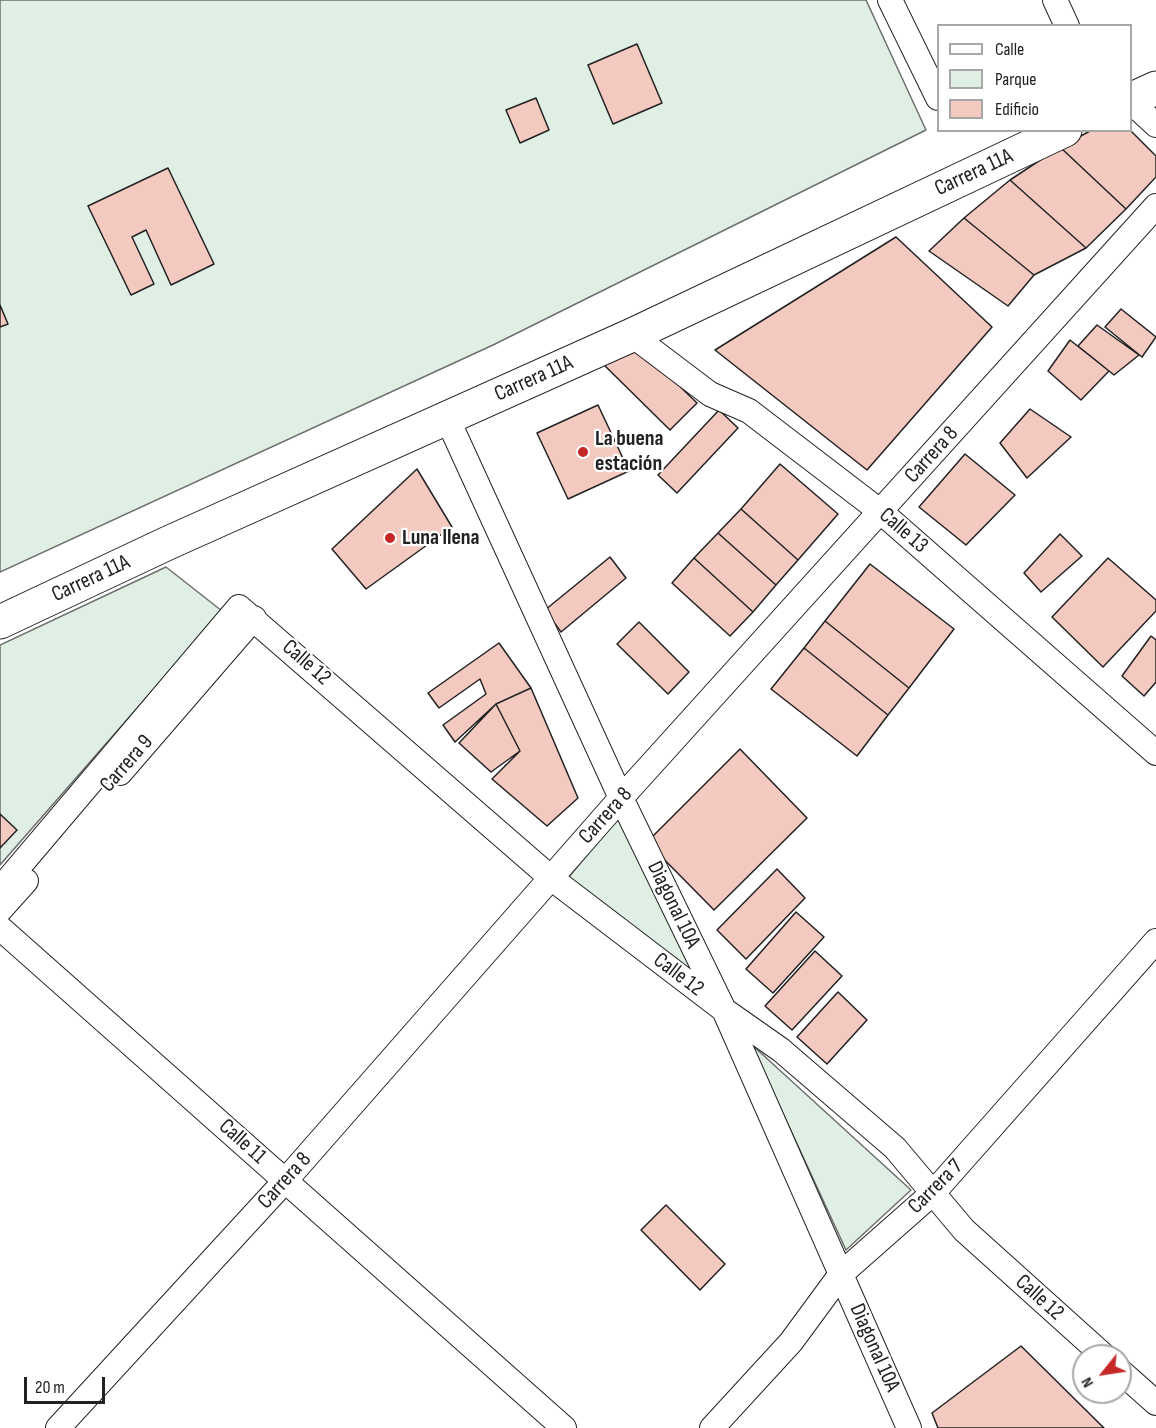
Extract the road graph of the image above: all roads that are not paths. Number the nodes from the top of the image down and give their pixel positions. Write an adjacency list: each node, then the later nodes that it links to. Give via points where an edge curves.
1 (890, 0): 5 (street)
2 (1055, 0): 3 (street)
3 (1066, 24)
4 (1156, 88): 6 (highway)
5 (937, 94)
6 (1132, 100)
7 (1132, 101): 8 (street)
8 (1156, 125)
9 (1061, 132): 11 (highway, Carrera 11A)
10 (1156, 206): 13 (street, Carrera 8)
11 (632, 335): 12 (highway, Carrera 11A); 13 (street, Calle 13, via 710,394 749,411)
12 (447, 418): 15 (highway, Carrera 11A); 17 (street, Diagonal 10A)
13 (881, 512): 16 (street, Calle 13); 17 (street, Carrera 8)
14 (247, 613): 18 (street, Calle 12); 19 (street, Carrera 9); 20 (street, Carrera 9)
15 (0, 621)
16 (1156, 753)
17 (621, 798): 18 (street, Carrera 8); 23 (street, Diagonal 10A)
18 (551, 878): 23 (street, Calle 12); 24 (street, Carrera 8)
19 (0, 889)
20 (0, 910)
21 (0, 928): 24 (street, Calle 11)
22 (1156, 941): 25 (street, Carrera 7)
23 (724, 1010): 25 (street, Calle 12, via 781,1050 895,1148); 26 (street, Diagonal 10A)
24 (285, 1181): 30 (street, Carrera 8); 31 (street, Calle 11)
25 (934, 1192): 26 (street, Carrera 7); 27 (street, Calle 12, via 964,1230)
26 (841, 1274): 32 (street, Carrera 7, via 791,1342); 33 (street, Diagonal 10A)
27 (1091, 1344)
28 (1132, 1382): 29 (street)
29 (1156, 1403)
30 (58, 1428)
31 (564, 1428)
32 (712, 1428)
33 (909, 1428)

